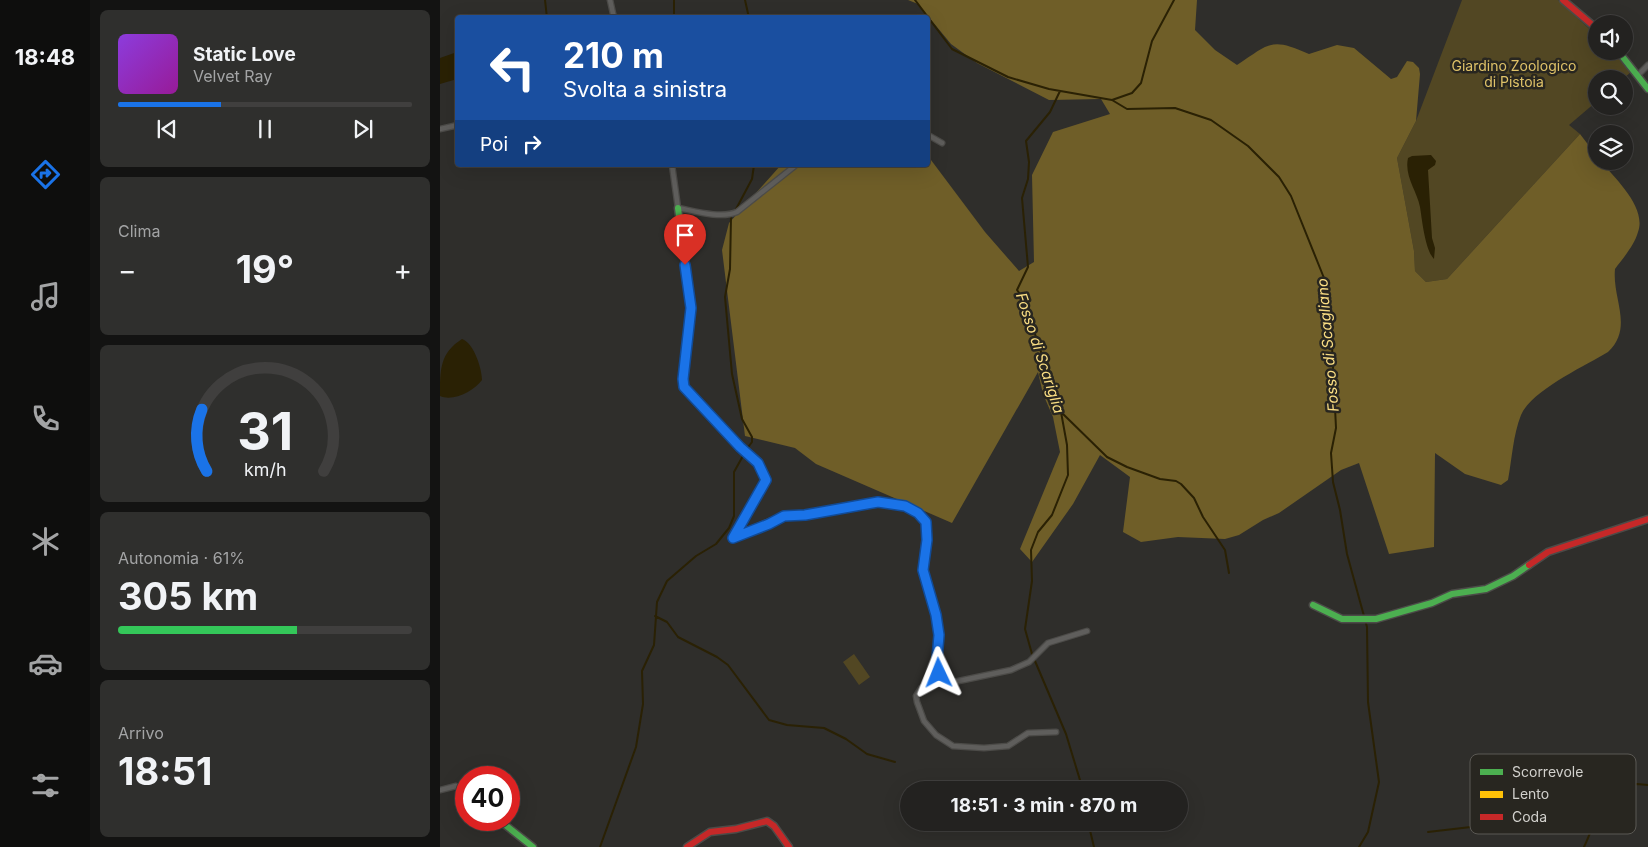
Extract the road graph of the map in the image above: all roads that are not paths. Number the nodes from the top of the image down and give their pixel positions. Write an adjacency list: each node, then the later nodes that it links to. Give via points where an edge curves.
1 (610, 0): 3 (street)
2 (1563, 0): 4 (street)
3 (613, 15)
4 (1588, 21)
5 (1626, 60): 7 (street)
6 (1648, 65): 7 (street)
7 (1638, 75): 8 (street)
8 (1648, 89)
9 (455, 126): 10 (street)
10 (440, 129)
11 (930, 136): 12 (street)
12 (942, 144)
13 (672, 167): 15 (street)
14 (793, 167): 15 (street, via 735,213 702,213)
15 (678, 208): 19 (street, via 691,308 684,387 758,463 766,480 733,538 784,516 878,502 905,506 918,513 926,522 923,570 939,635)
16 (1648, 519): 17 (street, via 1548,552 1486,589 1452,594 1376,619 1342,619)
17 (1313, 606)
18 (1087, 630): 19 (street, via 1048,642 1029,662 1011,670)
19 (938, 683): 20 (street, via 921,688 916,696 917,702 928,728 953,746 991,748 1010,745 1028,733)
20 (1056, 732)
21 (455, 786): 22 (street)
22 (440, 790)
23 (513, 831): 24 (street)
24 (533, 847)
25 (687, 847): 26 (street, via 710,832 767,821)
26 (789, 847)

